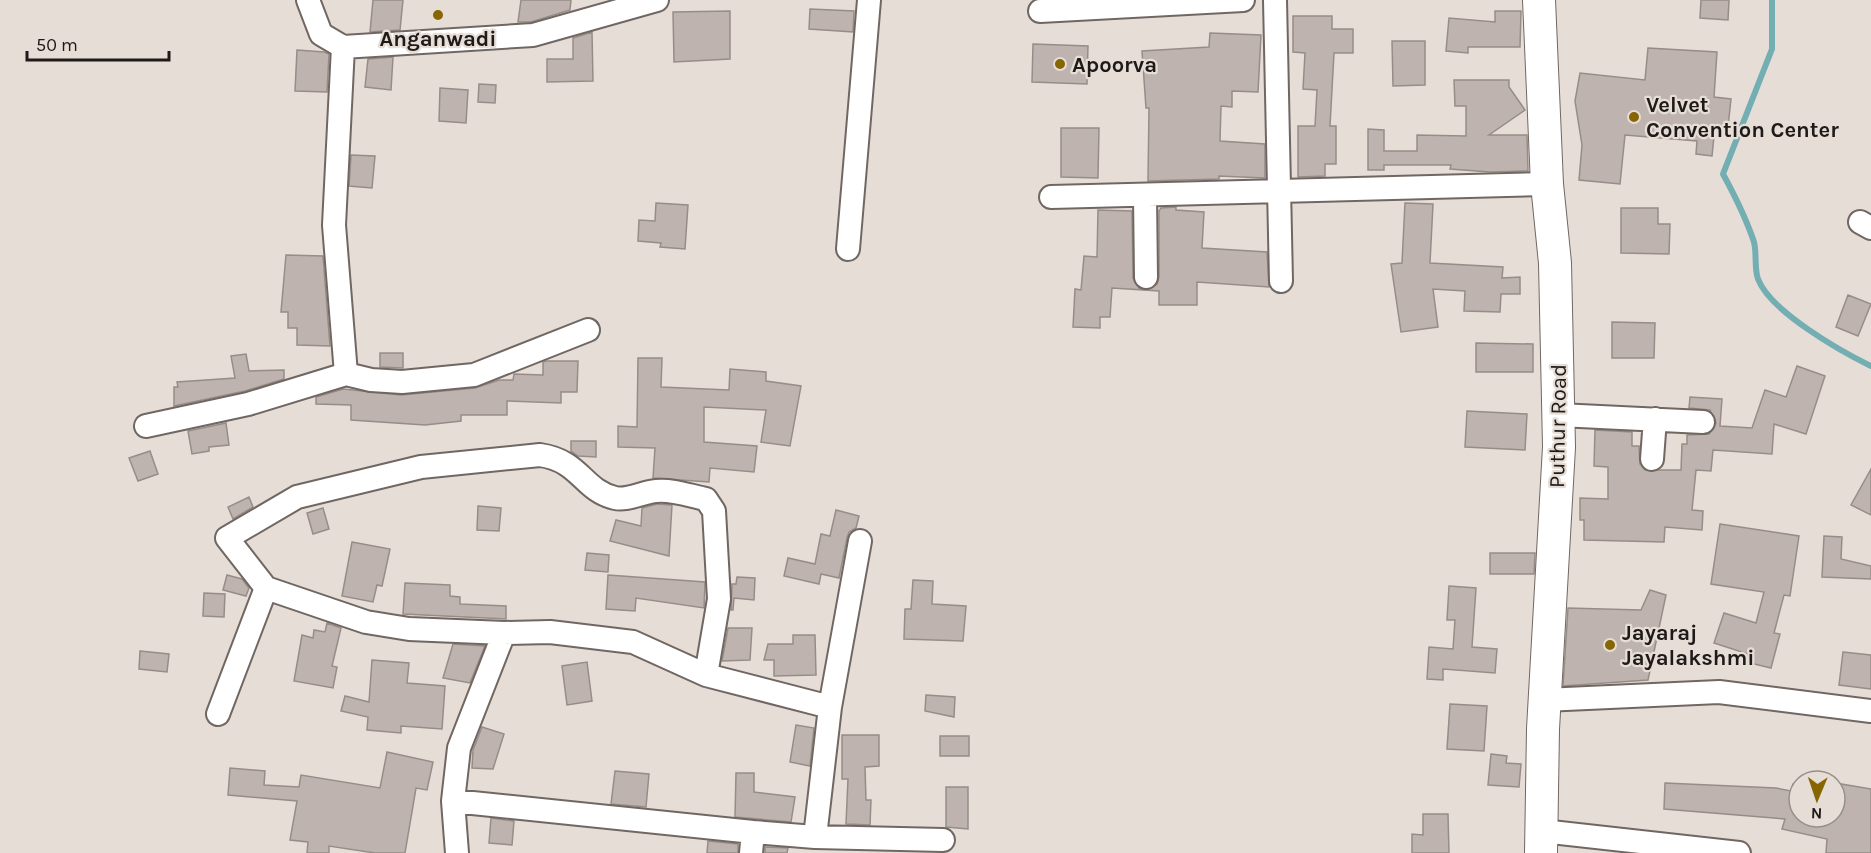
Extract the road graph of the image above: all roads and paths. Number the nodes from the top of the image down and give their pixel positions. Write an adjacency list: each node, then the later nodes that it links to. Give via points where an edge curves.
1 (308, 0): 8 (street, via 321,34)
2 (657, 0): 8 (street, via 533,35)
3 (869, 0): 13 (street)
4 (1243, 0): 7 (street)
5 (1275, 0): 10 (street)
6 (1539, 0): 9 (street, Puthur Road)
7 (1040, 10)
8 (343, 47): 17 (street, via 334,225)
9 (1547, 184): 10 (street); 18 (street, Puthur Road, via 1555,263)
10 (1279, 190): 11 (street); 15 (street)
11 (1145, 196): 12 (street); 14 (street)
12 (1051, 197)
13 (848, 249)
14 (1146, 277)
15 (1281, 281)
16 (588, 330): 17 (street, via 474,375 402,382)
17 (346, 374): 21 (street, via 248,404)
18 (1559, 415): 19 (street); 27 (street, Puthur Road)
19 (1655, 419): 20 (street); 22 (street)
20 (1703, 422)
21 (146, 426)
22 (1652, 459)
23 (860, 541): 28 (street)
24 (266, 588): 25 (street, via 366,622 409,629); 26 (street, via 227,538 297,497 421,467 540,455 555,457 570,465 598,492 617,499 657,490 706,499 714,511 719,599); 30 (street)
25 (504, 633): 26 (street, via 550,632 633,642); 31 (street, via 459,748)
26 (706, 675): 28 (street)
27 (1544, 700): 29 (street, via 1719,692); 35 (street, Puthur Road)
28 (830, 706): 32 (street)
29 (1871, 711)
30 (218, 714)
31 (453, 801): 34 (street); 36 (street)
32 (815, 837): 33 (street); 34 (street)
33 (943, 840)
34 (752, 842)
35 (1541, 842): 37 (street)
36 (457, 853)
37 (1739, 853)

